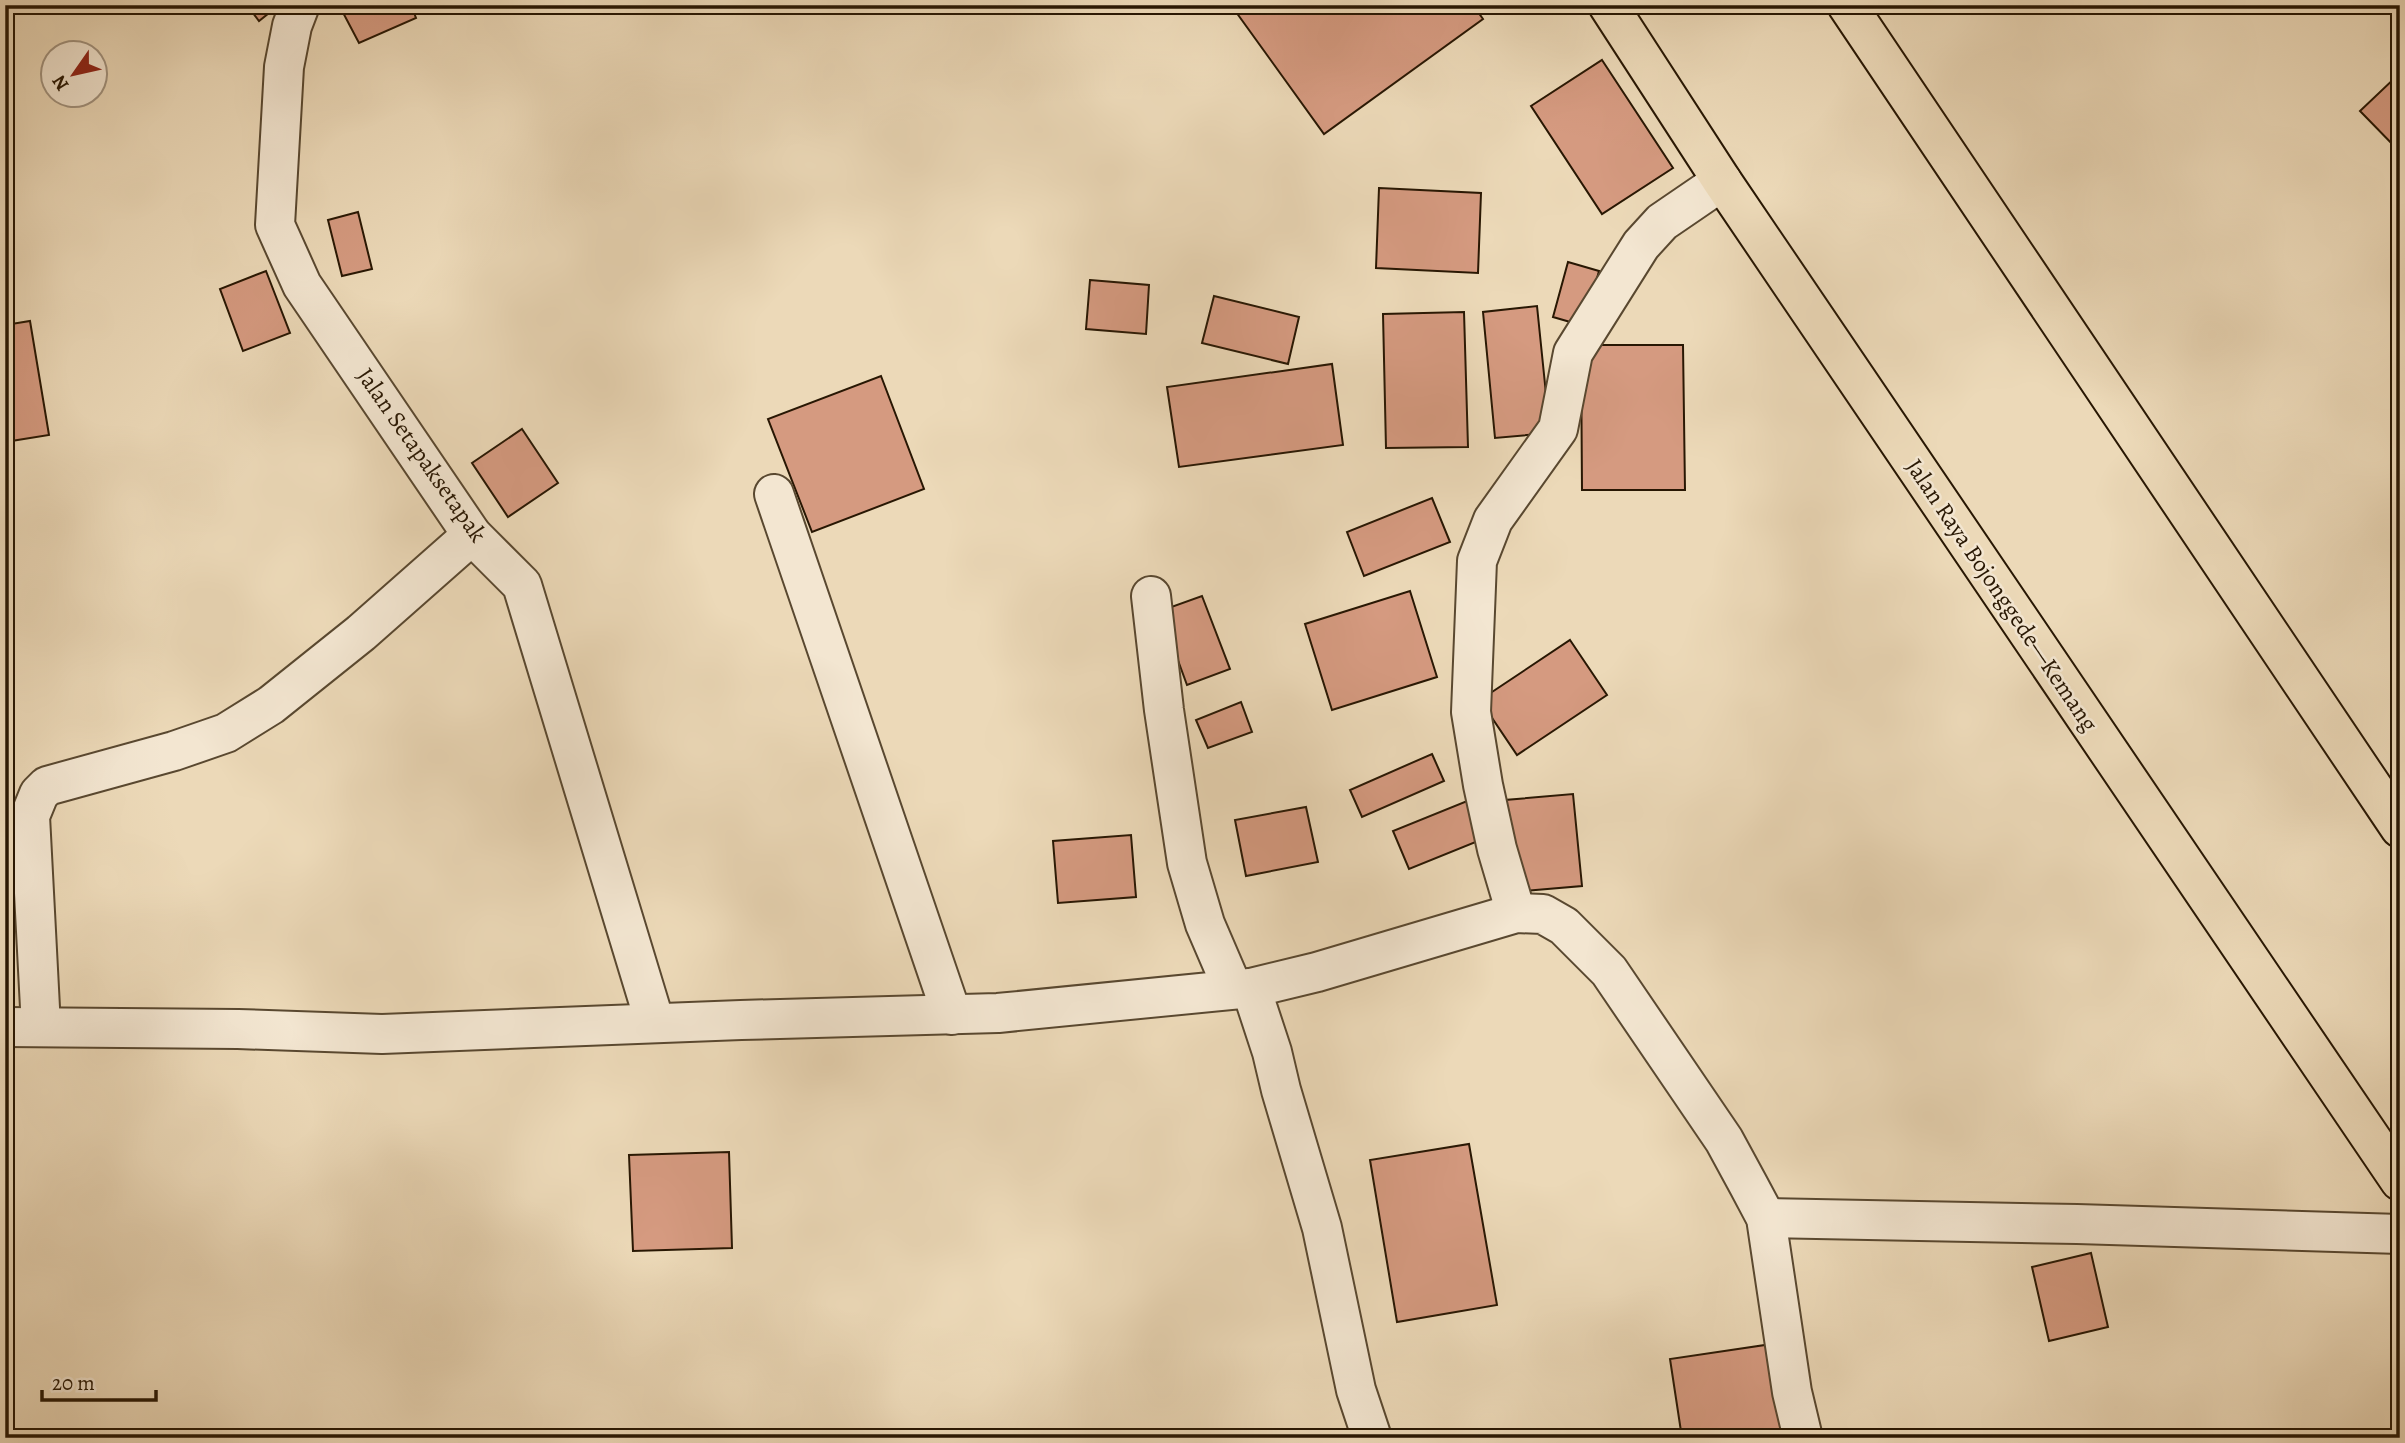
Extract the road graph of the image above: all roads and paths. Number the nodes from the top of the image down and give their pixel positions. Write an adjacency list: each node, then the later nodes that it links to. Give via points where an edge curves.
1 (300, 5): 6 (street, Jalan Setapaksetapak, via 284,68 275,225 302,285)
2 (1608, 5): 4 (highway, Jalan Raya Bojonggede—Kemang)
3 (1847, 5): 8 (highway)
4 (1722, 181): 9 (street, via 1662,222 1641,245 1573,353 1558,429 1493,520 1477,561 1471,712 1494,836); 14 (highway, Jalan Raya Bojonggede—Kemang)
5 (774, 494): 11 (street)
6 (472, 535): 12 (street, Jalan Setapaksetapak, via 522,584); 13 (street, via 271,705 226,733 47,786 39,794 30,816)
7 (1151, 597): 10 (street, via 1187,863 1205,923)
8 (2400, 828)
9 (1516, 913): 10 (street, via 1317,972); 15 (street, via 1543,914 1564,926 1609,971 1724,1140)
10 (1242, 989): 11 (street); 17 (street, via 1272,1052 1322,1228 1356,1390)
11 (952, 1015): 12 (street)
12 (655, 1023): 13 (street, via 382,1034)
13 (23, 1027)
14 (2400, 1181)
15 (1766, 1218): 16 (street); 18 (street)
16 (2400, 1234)
17 (1371, 1438)
18 (1803, 1438)

